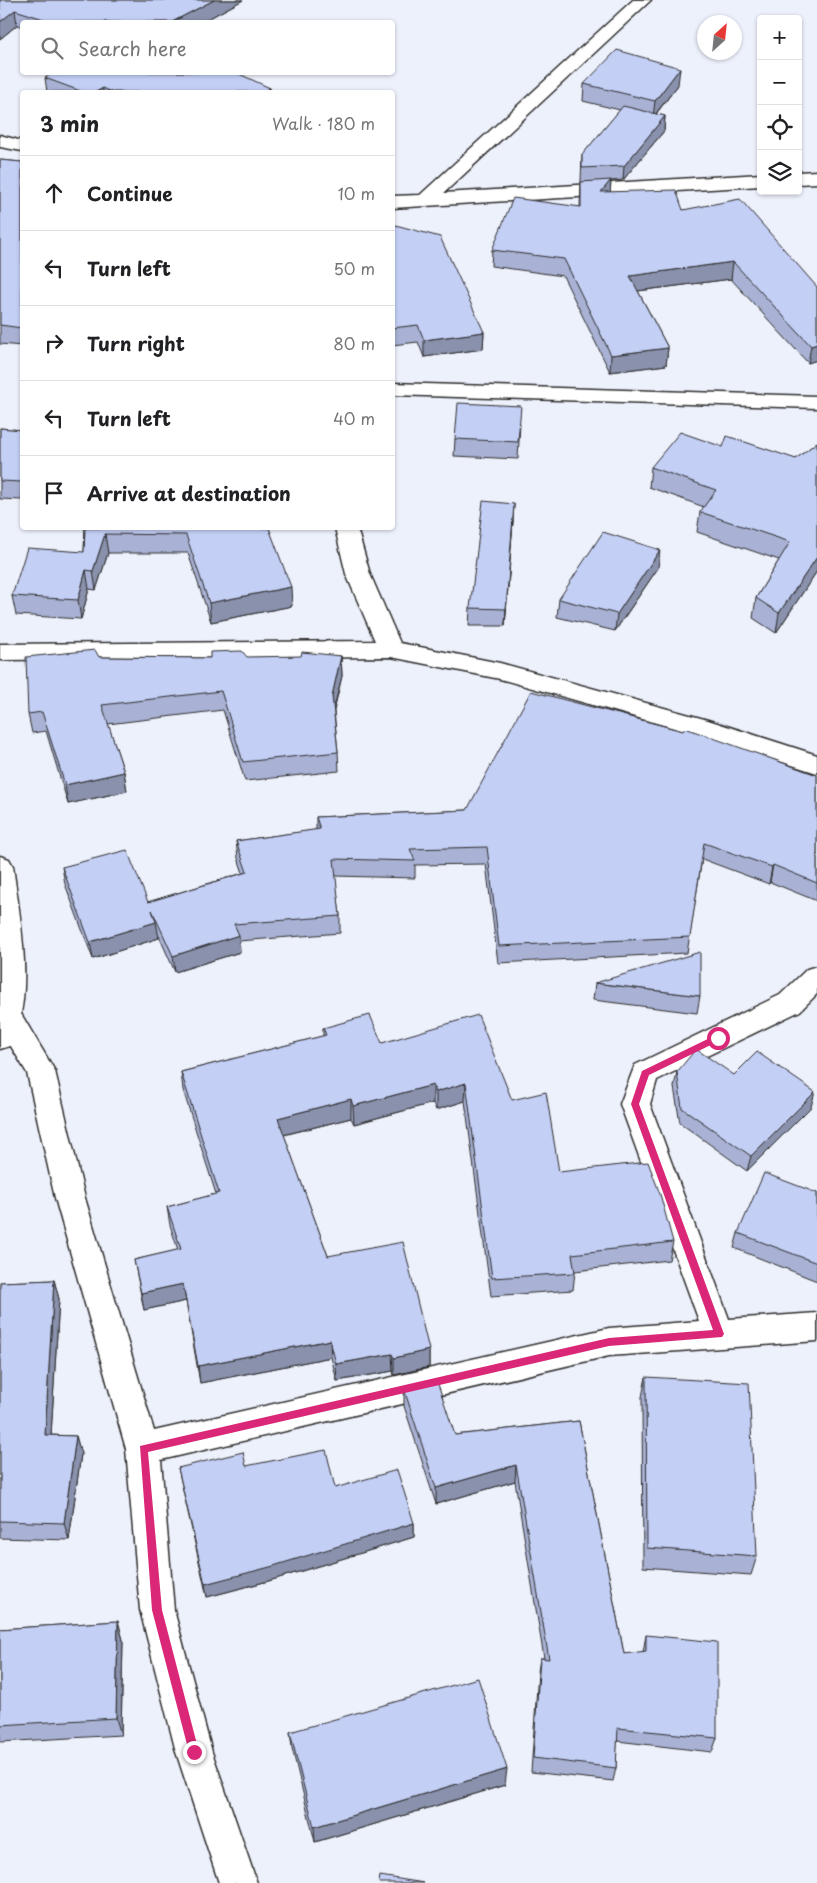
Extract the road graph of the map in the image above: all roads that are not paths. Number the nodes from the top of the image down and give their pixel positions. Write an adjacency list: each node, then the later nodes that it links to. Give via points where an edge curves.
1 (643, 0): 7 (street)
2 (0, 140): 3 (street)
3 (20, 145)
4 (817, 177): 5 (street)
5 (802, 178)
6 (757, 180): 7 (street)
7 (424, 201): 8 (street)
8 (395, 202)
9 (395, 389): 10 (street)
10 (817, 402)
11 (347, 530): 12 (street, via 358,574)
12 (391, 649): 13 (street); 14 (street, via 510,674 699,726)
13 (0, 652)
14 (817, 764)
15 (0, 866): 17 (street, via 8,938)
16 (817, 977): 19 (street, via 790,1002 645,1073 635,1104)
17 (4, 1027): 20 (street, via 41,1071 70,1198)
18 (817, 1327): 19 (street)
19 (719, 1334): 20 (street, via 609,1342)
20 (143, 1449): 21 (street, via 157,1610 194,1752)
21 (238, 1883)

